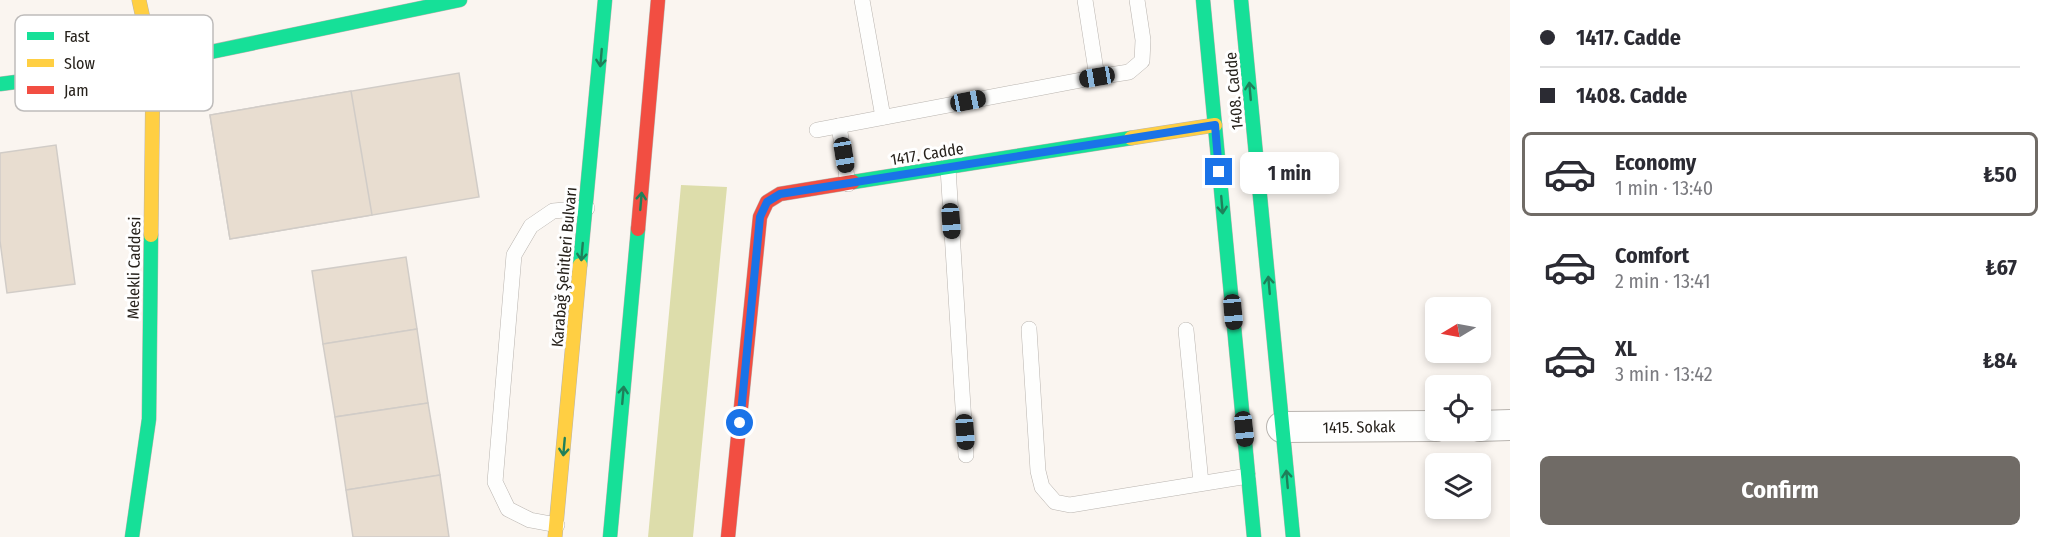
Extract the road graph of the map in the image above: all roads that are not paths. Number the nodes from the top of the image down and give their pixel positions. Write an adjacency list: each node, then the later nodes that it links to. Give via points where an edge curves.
1 (139, 0): 10 (main road, Melekli Caddesi)
2 (460, 0): 11 (main road)
3 (605, 0): 22 (main road, Karabağ Şehitleri Bulvarı, one-way to 22)
4 (658, 0): 34 (main road, one-way to 4)
5 (862, 0): 16 (lane)
6 (1085, 0): 12 (lane)
7 (1137, 0): 12 (lane, via 1142,61 1129,72)
8 (1203, 0): 17 (main road, 1408. Cadde)
9 (1241, 0): 28 (main road, 1408. Cadde, one-way to 9)
10 (142, 15)
11 (213, 51)
12 (1097, 77): 16 (lane)
13 (15, 82): 14 (main road)
14 (0, 84)
15 (152, 111): 33 (main road, Melekli Caddesi, via 149,419)
16 (883, 117): 18 (lane)
17 (1215, 125): 20 (main road, 1417. Cadde); 30 (main road, 1408. Cadde, one-way to 30)
18 (839, 126): 19 (lane); 21 (lane)
19 (817, 130)
20 (948, 168): 21 (main road, 1417. Cadde); 29 (lane)
21 (848, 184): 35 (main road, 1417. Cadde, via 780,194 767,202 760,217)
22 (587, 208): 32 (main road, Karabağ Şehitleri Bulvarı, one-way to 32); 32 (lane, via 553,211 531,226 514,255 495,482 508,509)
23 (1029, 329): 31 (lane, via 1038,471 1042,487 1055,502 1070,505)
24 (1186, 330): 31 (lane)
25 (1510, 425): 27 (street)
26 (1425, 426): 28 (street, 1415. Sokak)
27 (1491, 426)
28 (1282, 428): 37 (main road, 1408. Cadde, one-way to 28)
29 (966, 455)
30 (1248, 476): 31 (lane); 36 (main road, 1408. Cadde)
31 (1201, 483)
32 (556, 531)
33 (132, 537)
34 (610, 537)
35 (728, 537)
36 (1254, 537)
37 (1293, 537)

